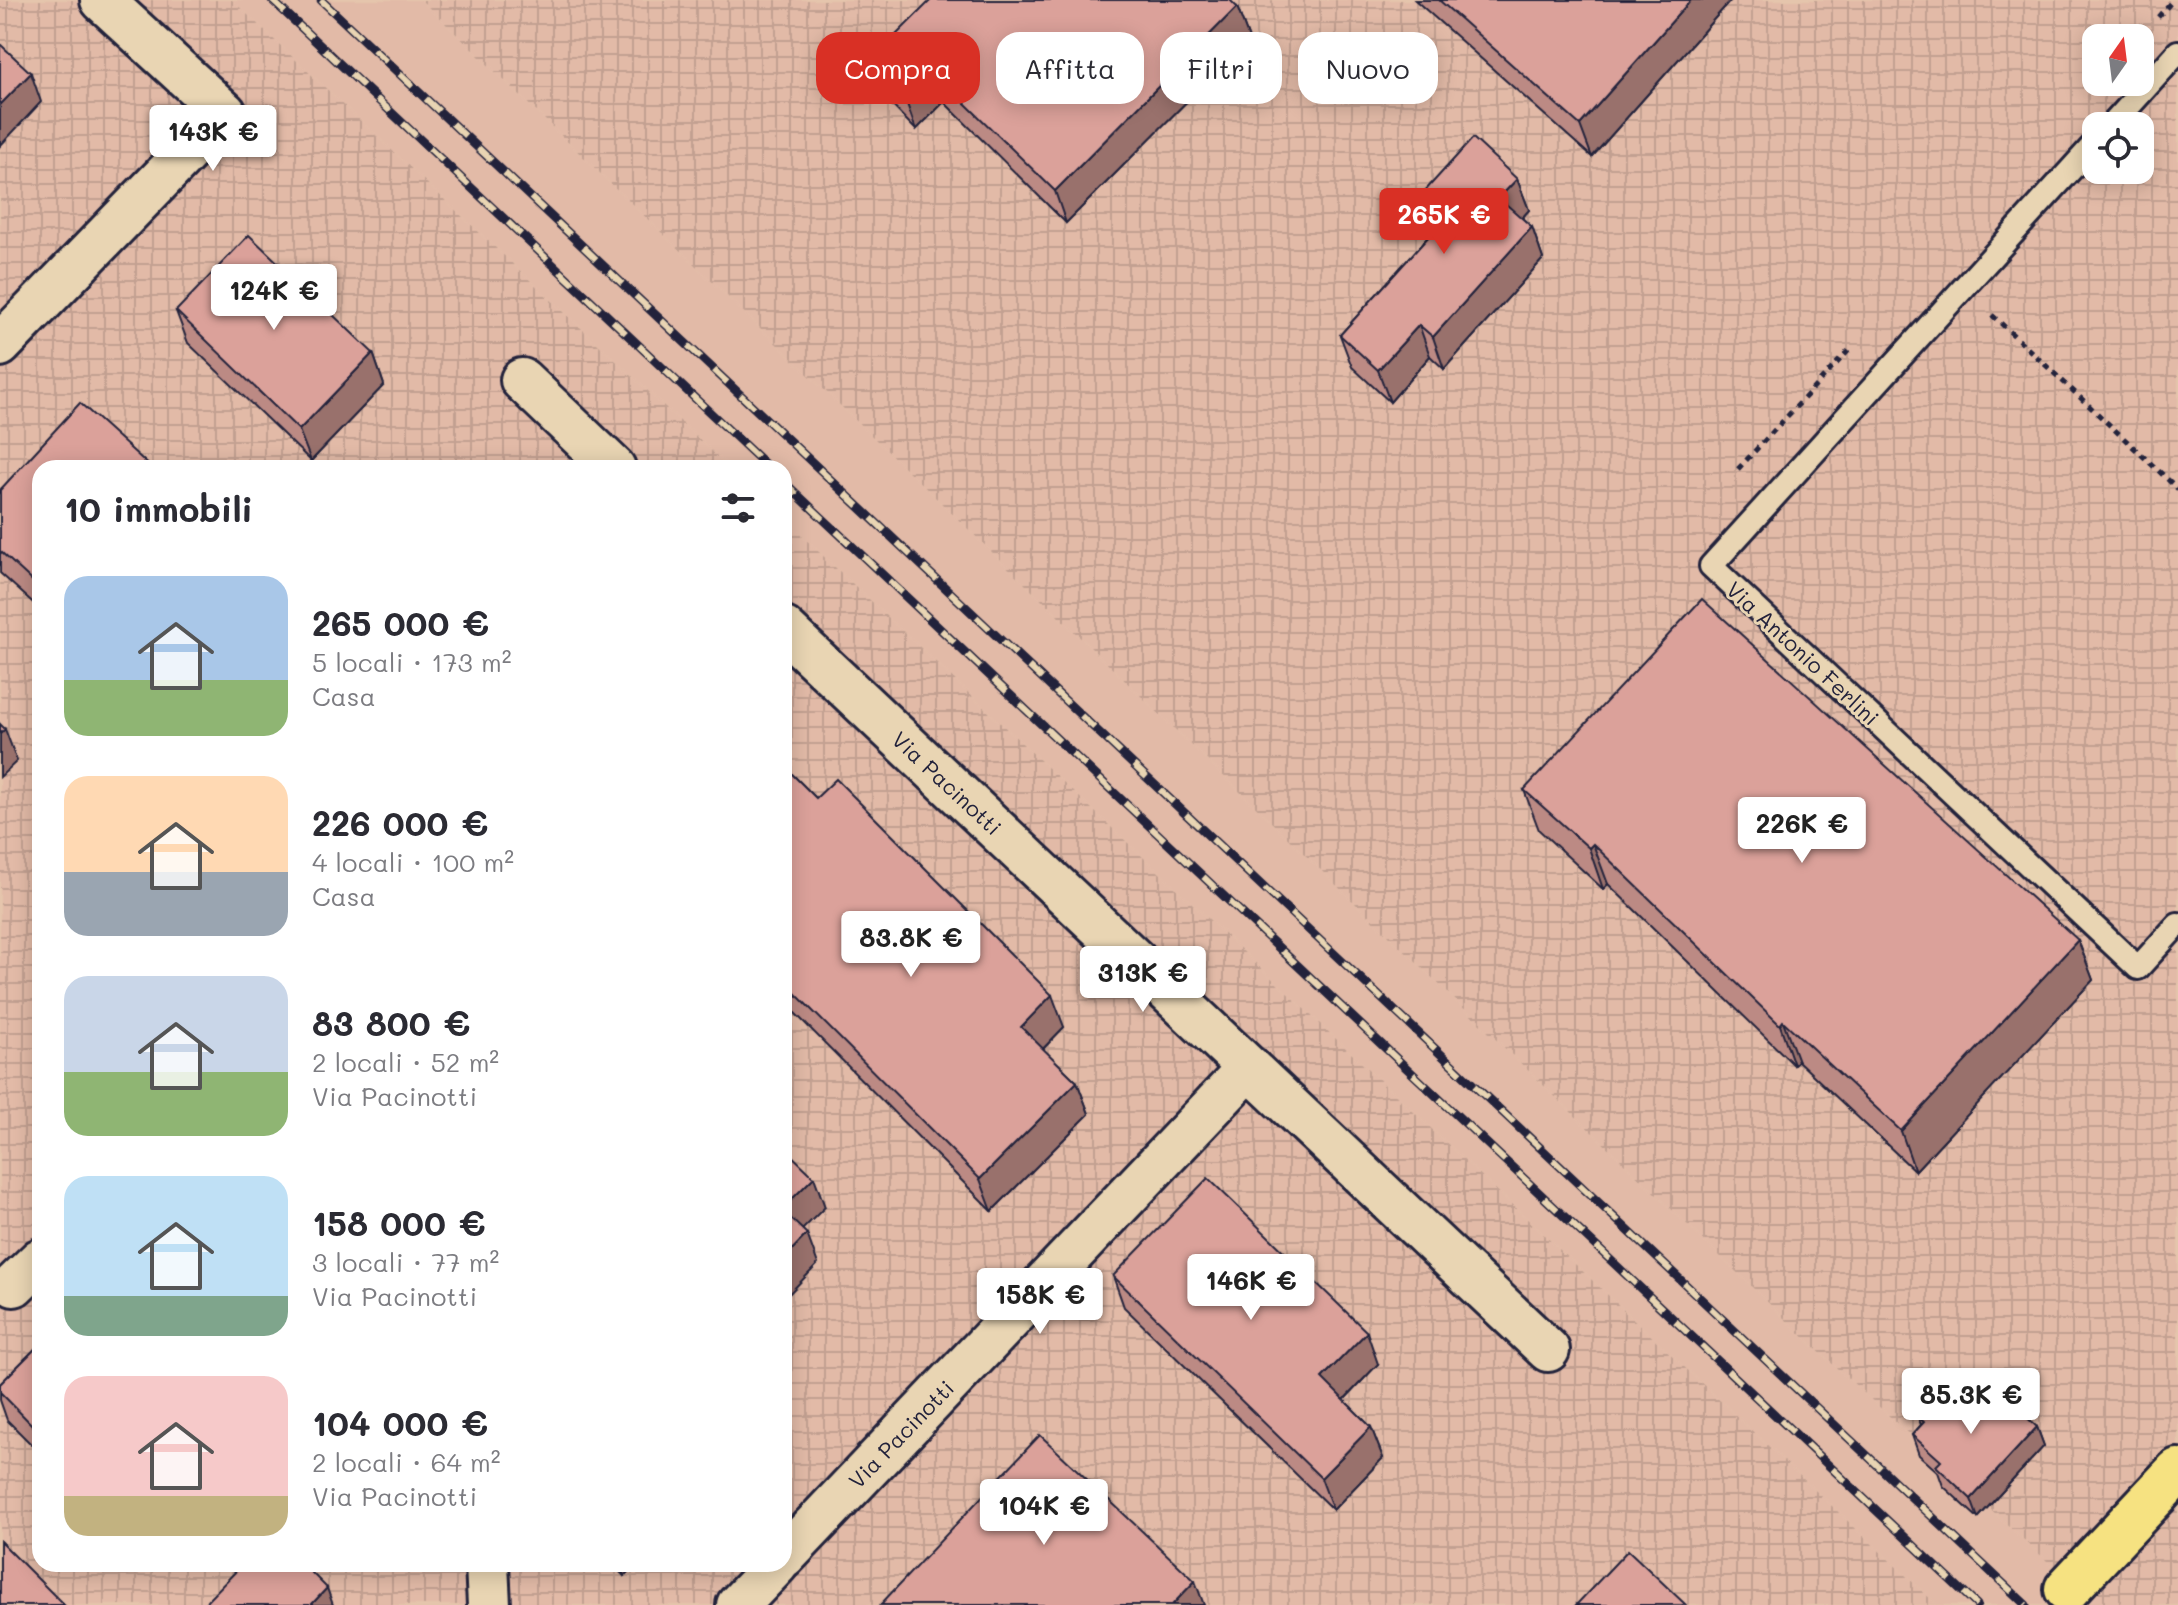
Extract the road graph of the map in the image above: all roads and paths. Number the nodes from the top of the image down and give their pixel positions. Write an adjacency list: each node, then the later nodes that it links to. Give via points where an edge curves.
1 (102, 0): 6 (street, via 225,113)
2 (2174, 66): 3 (lane)
3 (2126, 112)
4 (2082, 157): 5 (lane, Via Antonio Ferlini)
5 (1963, 288): 9 (path); 11 (lane, Via Antonio Ferlini, via 1711,566 2138,968)
6 (0, 345)
7 (522, 380): 8 (street)
8 (606, 460)
9 (2178, 489)
10 (792, 637): 12 (street, Via Pacinotti)
11 (2178, 924)
12 (1249, 1068): 13 (street, Via Pacinotti); 15 (street, Via Pacinotti)
13 (1548, 1350)
14 (2178, 1471): 18 (main road)
15 (792, 1549)
16 (487, 1572): 19 (street)
17 (769, 1572): 20 (street)
18 (2067, 1589)
19 (489, 1605)
20 (738, 1605)

